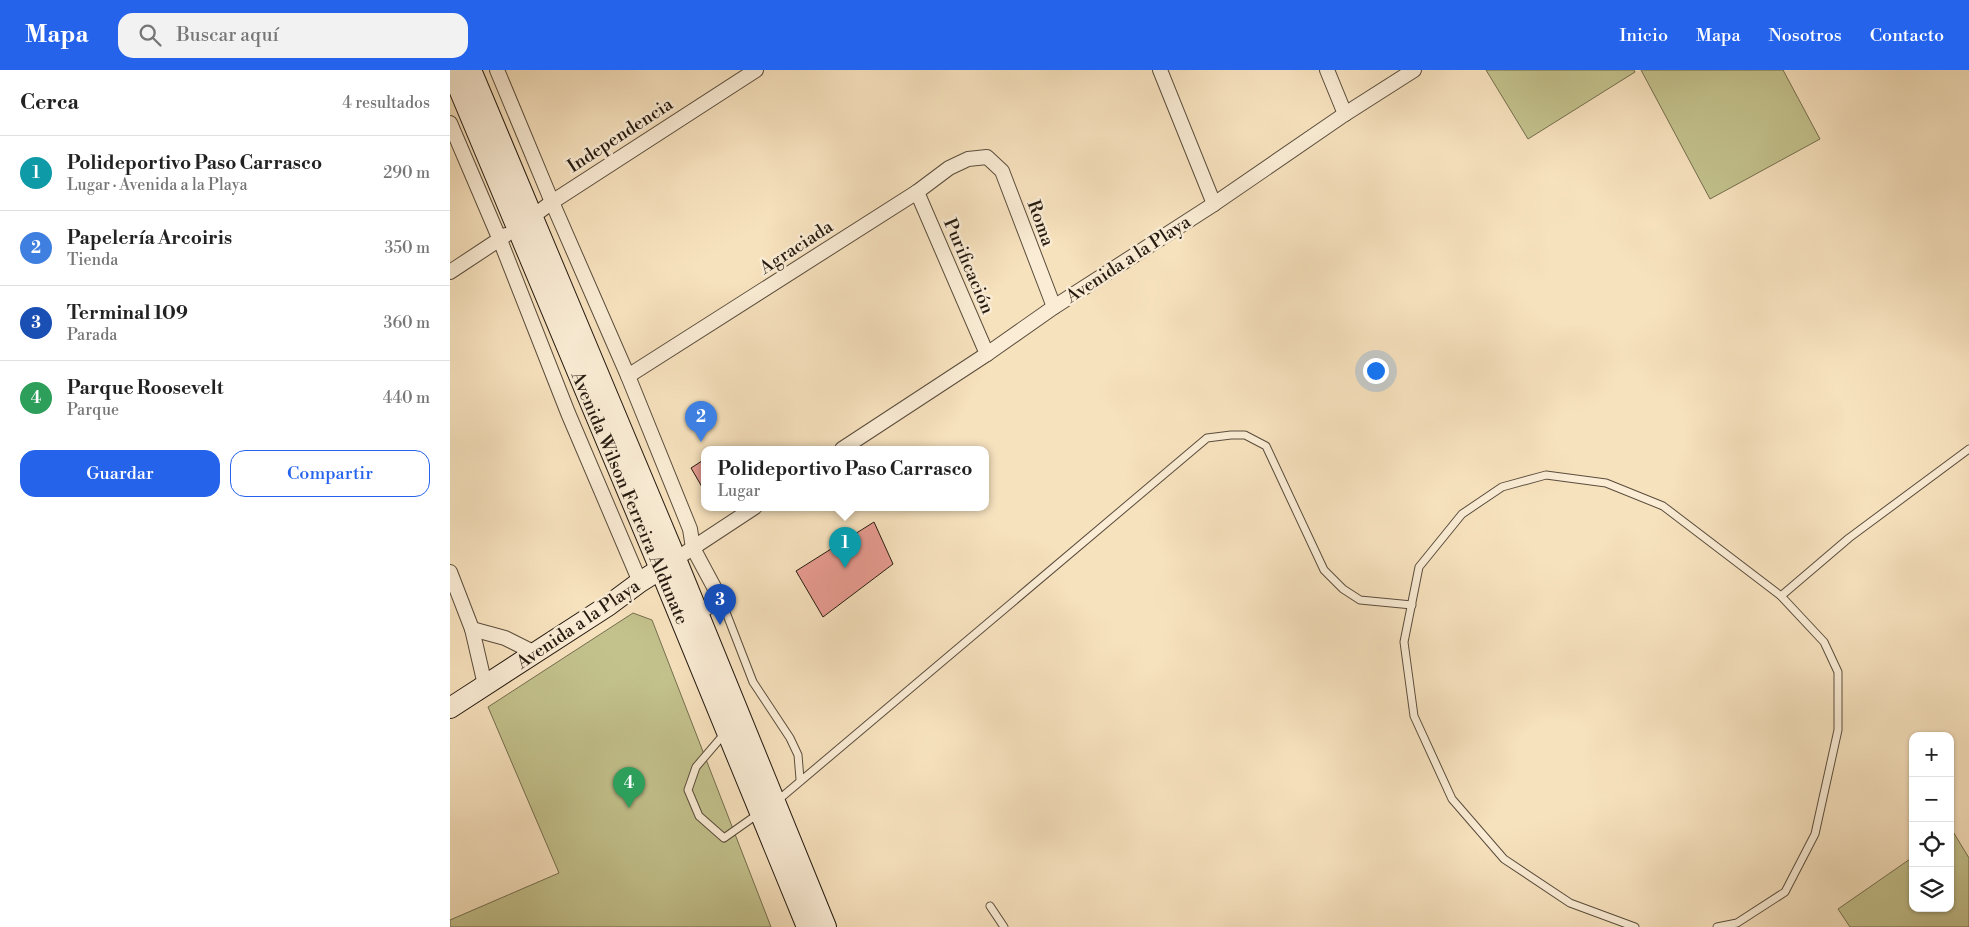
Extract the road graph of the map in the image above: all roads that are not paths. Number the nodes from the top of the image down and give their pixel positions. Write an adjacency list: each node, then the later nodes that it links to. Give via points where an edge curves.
1 (451, 70): 14 (main road, Avenida Wilson Ferreira Aldunate)
2 (471, 70): 14 (main road, Avenida Wilson Ferreira Aldunate)
3 (498, 70): 12 (street, Avenida Wilson Ferreira Aldunate)
4 (756, 70): 12 (street, Independencia)
5 (1160, 70): 13 (street)
6 (1326, 70): 8 (street)
7 (1414, 70): 8 (street, Avenida a la Playa)
8 (1344, 114): 13 (street, Avenida a la Playa)
9 (450, 123): 15 (street, Avenida Wilson Ferreira Aldunate)
10 (987, 158): 11 (street, Agraciada, via 968,159 949,168); 17 (street, Roma, via 1002,171)
11 (916, 192): 18 (street, Purificación); 19 (street, Agraciada)
12 (552, 202): 14 (street, Independencia); 19 (street, Avenida Wilson Ferreira Aldunate)
13 (1214, 204): 17 (street, Avenida a la Playa)
14 (525, 223): 15 (street, Independencia); 23 (main road, Avenida Wilson Ferreira Aldunate)
15 (500, 240): 16 (street, Independencia); 25 (street, Avenida Wilson Ferreira Aldunate, via 568,414)
16 (450, 272)
17 (1054, 307): 18 (street, Avenida a la Playa)
18 (987, 354): 20 (street, Avenida a la Playa)
19 (628, 376): 23 (street, Avenida Wilson Ferreira Aldunate, via 690,529)
20 (847, 446)
21 (1969, 449): 26 (lane, via 1849,538)
22 (750, 511): 23 (street, Avenida a la Playa)
23 (676, 559): 25 (main road, Avenida a la Playa); 27 (street); 29 (main road, Avenida Wilson Ferreira Aldunate); 34 (main road, Avenida Wilson Ferreira Aldunate)
24 (450, 572): 30 (street)
25 (640, 582): 31 (main road, Avenida a la Playa)
26 (1781, 596): 28 (lane, via 1663,506 1606,483 1546,475 1502,487 1462,514 1419,567); 42 (lane, via 1824,642 1838,672 1838,730 1815,834 1785,892 1737,923)
27 (722, 602): 29 (lane); 35 (lane, via 753,682 790,738 798,756)
28 (1412, 605): 35 (lane, via 1360,600 1343,589 1324,570 1266,446 1245,436 1207,438); 41 (lane, via 1404,642 1414,716 1452,799 1504,859 1570,903)
29 (699, 617): 36 (main road, Avenida Wilson Ferreira Aldunate)
30 (472, 629): 31 (street, via 505,638); 32 (street)
31 (535, 653): 32 (main road, Avenida a la Playa)
32 (486, 685): 33 (main road, Avenida a la Playa)
33 (450, 708)
34 (726, 730): 36 (main road, Avenida Wilson Ferreira Aldunate); 36 (lane, via 696,767 688,790 699,816 724,838)
35 (800, 779): 36 (lane)
36 (768, 808): 38 (main road, Avenida Wilson Ferreira Aldunate); 39 (main road, Avenida Wilson Ferreira Aldunate)
37 (990, 906): 40 (lane)
38 (807, 927)
39 (826, 927)
40 (1004, 927)
41 (1635, 927)
42 (1717, 927)

